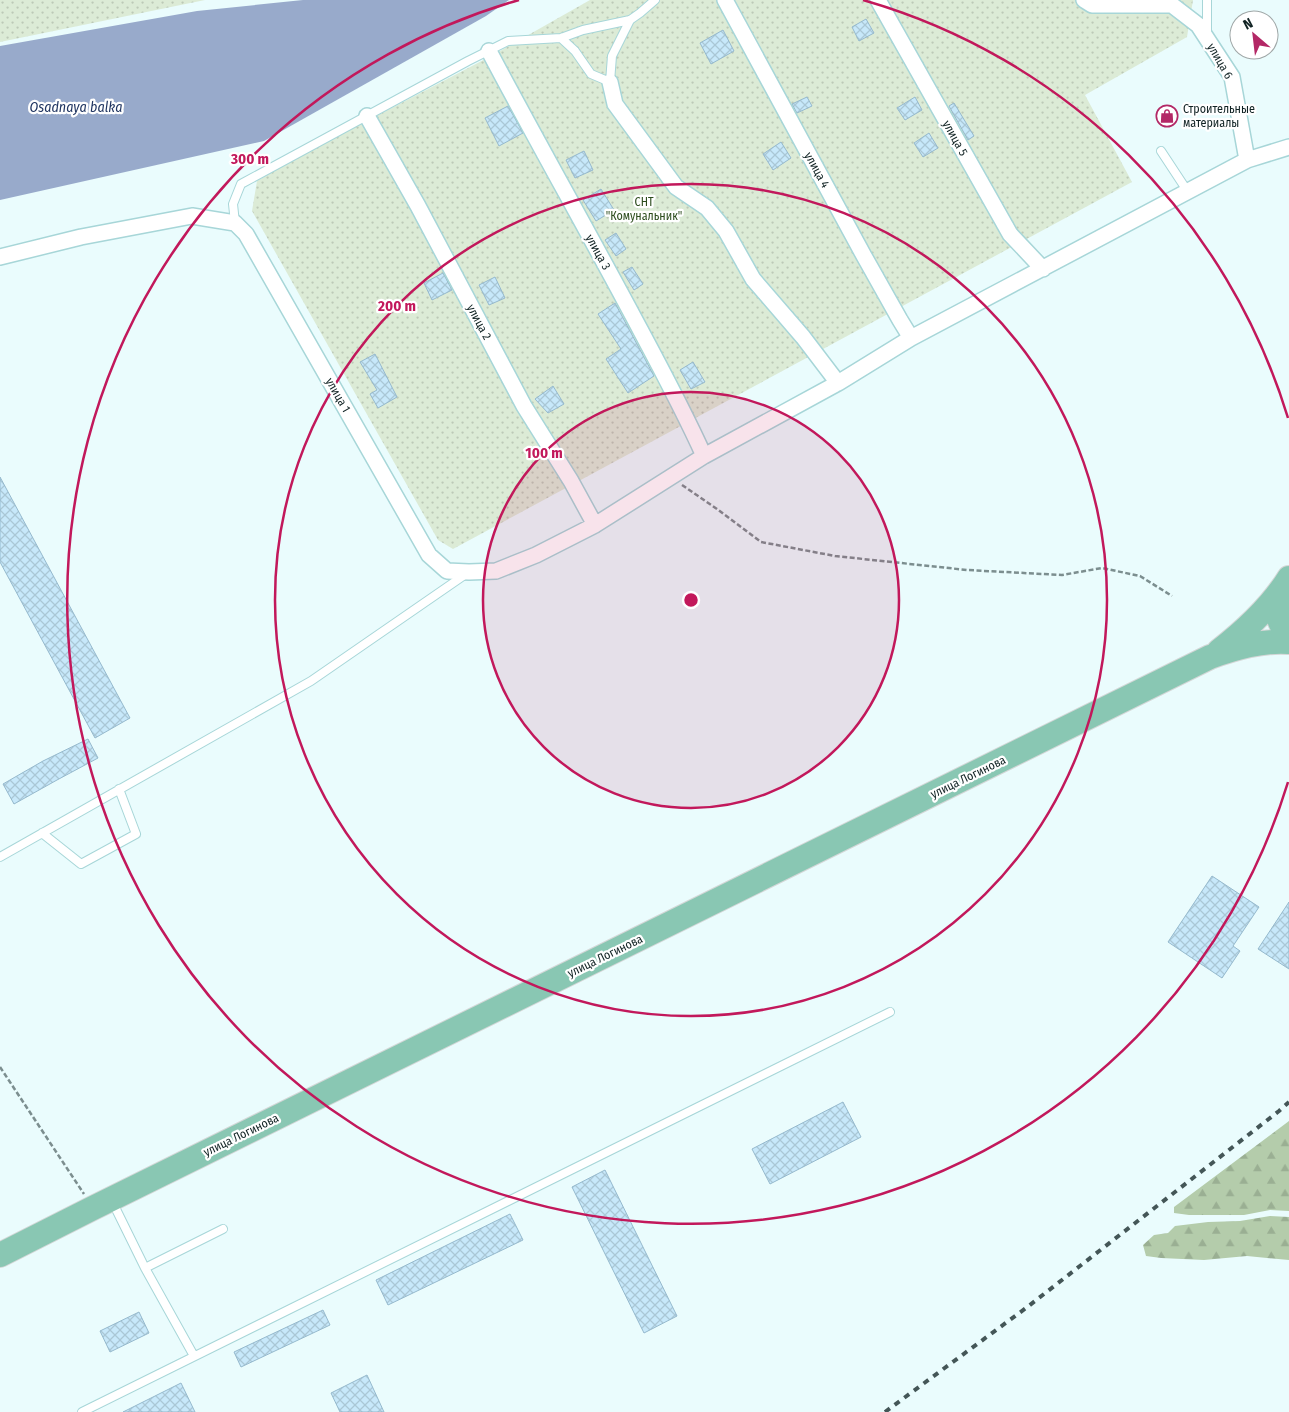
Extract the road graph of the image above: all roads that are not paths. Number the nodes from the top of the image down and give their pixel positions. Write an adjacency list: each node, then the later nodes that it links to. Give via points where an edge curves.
1 (654, 0): 6 (lane)
2 (725, 0): 19 (street, улица 4)
3 (878, 0): 18 (street, улица 5, via 1010,234)
4 (1084, 0): 8 (street, улица 6, via 1092,5 1172,5 1198,25)
5 (1207, 0): 8 (lane)
6 (630, 20): 7 (lane); 10 (lane, via 612,56)
7 (561, 38): 9 (lane, via 508,41); 10 (lane, via 591,74)
8 (1206, 38): 14 (street, улица 6, via 1232,77)
9 (489, 51): 11 (lane); 21 (street, улица 3, via 685,414)
10 (610, 82): 20 (street, via 615,104 676,187 707,208 726,231 753,279)
11 (367, 116): 16 (lane, via 241,184 233,204); 22 (street, улица 2, via 515,389)
12 (1289, 147): 14 (street, улица 1)
13 (1161, 151): 15 (lane)
14 (1247, 160): 15 (street, улица 1)
15 (1188, 192): 18 (street, улица 1)
16 (240, 228): 17 (street, via 192,216 81,237); 23 (street, улица 1, via 430,555 447,571)
17 (0, 257)
18 (1043, 269): 19 (street, улица 1)
19 (911, 338): 20 (street, улица 1)
20 (838, 383): 21 (street, улица 1)
21 (704, 456): 22 (street, улица 1)
22 (595, 525): 23 (street, улица 1, via 496,571)
23 (469, 572): 28 (lane, via 311,681)
24 (1287, 583): 25 (main road, via 1277,608 1278,618); 27 (main road, via 1262,614)
25 (1289, 635)
26 (1289, 642): 27 (main road, via 1262,643)
27 (1210, 657): 32 (main road, улица Логинова)
28 (120, 789): 29 (lane); 29 (lane, via 136,834 82,864)
29 (42, 833): 30 (lane)
30 (0, 857)
31 (890, 1012): 36 (lane)
32 (102, 1203): 34 (main road, улица Логинова); 35 (lane)
33 (224, 1229): 35 (lane)
34 (0, 1255)
35 (145, 1268): 36 (lane)
36 (194, 1356): 37 (lane)
37 (82, 1412)

